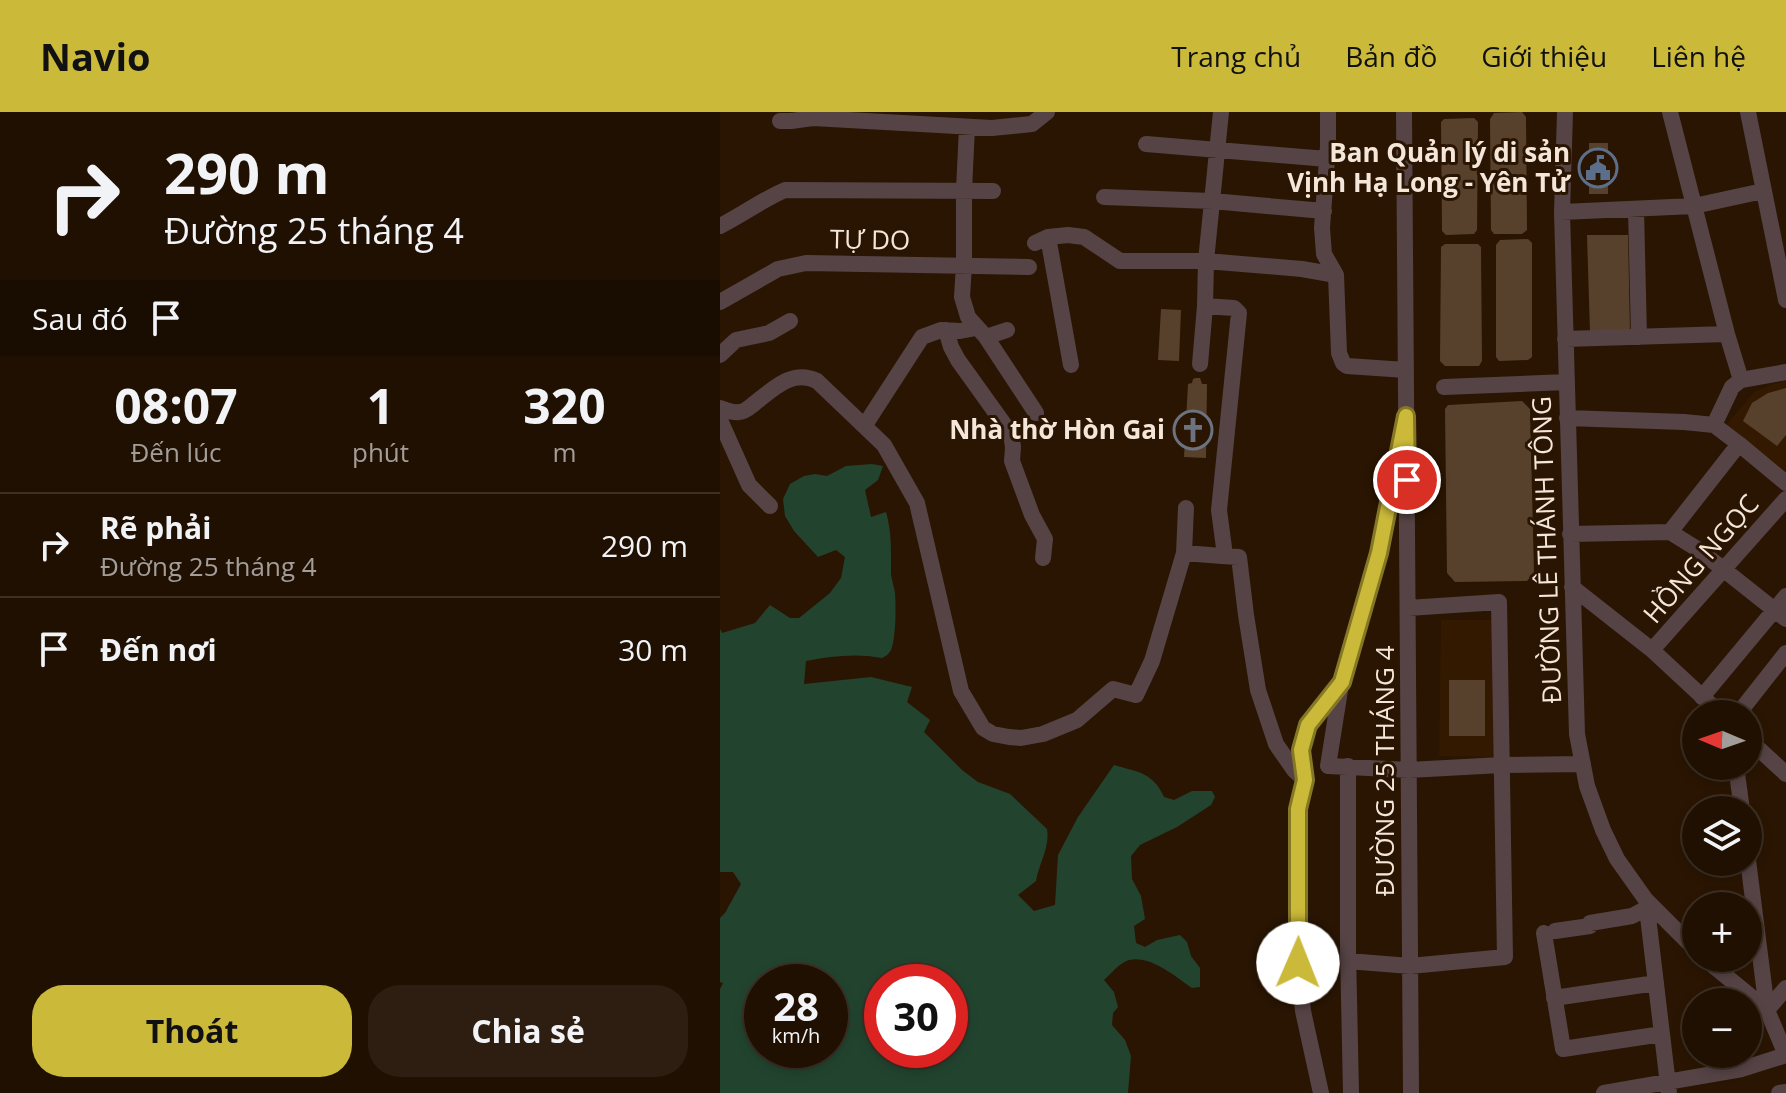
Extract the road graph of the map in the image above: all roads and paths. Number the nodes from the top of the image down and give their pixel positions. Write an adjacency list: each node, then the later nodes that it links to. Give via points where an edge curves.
1 (1047, 112): 9 (street, via 1032,124)
2 (1221, 112): 11 (street)
3 (1328, 112): 12 (street)
4 (1404, 112): 40 (street, ĐƯỜNG 25 THÁNG 4)
5 (1565, 112): 21 (street, ĐƯỜNG LÊ THÁNH TÔNG)
6 (1670, 112): 18 (street)
7 (1748, 112): 15 (street)
8 (780, 121): 9 (street)
9 (977, 122): 13 (street)
10 (1146, 144): 11 (street)
11 (1217, 150): 12 (street); 17 (street)
12 (1327, 159): 20 (street)
13 (964, 190): 14 (street); 22 (street, via 785,190); 24 (street)
14 (993, 191)
15 (1763, 191): 18 (street); 27 (street)
16 (1104, 197): 17 (street)
17 (1212, 201): 20 (street); 23 (street)
18 (1694, 206): 19 (street); 34 (street)
19 (1636, 209): 21 (street); 35 (street)
20 (1324, 211): 26 (street, via 1324,254)
21 (1562, 212): 36 (street, ĐƯỜNG LÊ THÁNH TÔNG)
22 (720, 226)
23 (1206, 261): 26 (street); 29 (street); 39 (street, via 1120,261 1084,237 1042,240)
24 (964, 265): 25 (street, TỰ DO); 28 (street, TỰ DO, via 806,263 778,269); 33 (street, via 962,297 968,317)
25 (1029, 267)
26 (1336, 275): 40 (street, via 1343,363)
27 (1786, 296)
28 (720, 302)
29 (1205, 306): 38 (street); 60 (street, via 1239,313 1219,510)
30 (790, 321): 37 (street, via 736,340)
31 (946, 330): 33 (street); 50 (street, via 922,337); 61 (street, via 958,360 1011,434 1012,461 1045,539)
32 (1007, 330): 33 (street)
33 (980, 331): 46 (street)
34 (1727, 334): 35 (street); 42 (street)
35 (1639, 337): 36 (street)
36 (1565, 339): 43 (street, ĐƯỜNG LÊ THÁNH TÔNG)
37 (720, 355)
38 (1200, 364)
39 (1071, 365)
40 (1406, 370): 47 (street, ĐƯỜNG 25 THÁNG 4)
41 (1786, 372): 42 (street)
42 (1741, 380): 51 (street, via 1732,387)
43 (1567, 382): 44 (street); 48 (street, ĐƯỜNG LÊ THÁNH TÔNG)
44 (1444, 387)
45 (720, 408): 50 (street, via 743,411 801,376 817,381)
46 (1036, 413)
47 (1406, 416): 65 (street, ĐƯỜNG 25 THÁNG 4); 69 (street, via 1379,553)
48 (1567, 418): 51 (street); 58 (street, ĐƯỜNG LÊ THÁNH TÔNG)
49 (720, 420): 55 (street, via 749,485)
50 (865, 425): 59 (street, via 884,445 917,503 961,691 983,728 993,734 1043,734 1077,720 1113,689 1136,695 1152,661)
51 (1714, 425): 52 (street)
52 (1739, 444): 53 (street); 57 (street)
53 (1786, 483)
54 (1786, 499): 62 (street, HỒNG NGỌC)
55 (770, 506)
56 (1186, 508): 59 (street)
57 (1670, 532): 58 (street); 62 (street)
58 (1570, 534): 63 (street, ĐƯỜNG LÊ THÁNH TÔNG)
59 (1184, 553): 60 (street)
60 (1222, 556): 79 (street, via 1239,557 1258,690 1276,744)
61 (1043, 558)
62 (1724, 569): 66 (street); 67 (street, HỒNG NGỌC)
63 (1572, 587): 67 (street); 74 (street, ĐƯỜNG LÊ THÁNH TÔNG, via 1577,734)
64 (1786, 596): 66 (street)
65 (1408, 608): 75 (street, via 1499,602); 77 (street, ĐƯỜNG 25 THÁNG 4)
66 (1781, 615): 70 (street)
67 (1652, 650): 70 (street)
68 (1786, 653): 72 (street)
69 (1342, 682): 76 (street, via 1328,766); 79 (street, via 1308,725 1301,750)
70 (1702, 697): 71 (street)
71 (1705, 700)
72 (1749, 700)
73 (1762, 752): 78 (street)
74 (1583, 764): 75 (street); 81 (street, ĐƯỜNG LÊ THÁNH TÔNG, via 1603,830)
75 (1501, 765): 77 (street); 84 (street, via 1505,957)
76 (1348, 766): 77 (street); 83 (street)
77 (1409, 770): 84 (street, ĐƯỜNG 25 THÁNG 4)
78 (1786, 774)
79 (1305, 780): 94 (street, via 1298,809 1298,963)
80 (1750, 876): 89 (street)
81 (1646, 904): 82 (street, ĐƯỜNG LÊ THÁNH TÔNG); 86 (street); 88 (street, via 1632,916 1550,932)
82 (1682, 937)
83 (1348, 961): 84 (street); 95 (street)
84 (1410, 966): 96 (street, ĐƯỜNG 25 THÁNG 4)
85 (1721, 972): 89 (street)
86 (1656, 983): 88 (street); 90 (street)
87 (1786, 988): 89 (street)
88 (1554, 998): 90 (street, via 1563,1049)
89 (1767, 1010): 91 (street)
90 (1662, 1034): 92 (street)
91 (1786, 1055): 92 (street)
92 (1668, 1088): 97 (street)
93 (1786, 1092): 98 (street)
94 (1321, 1093)
95 (1351, 1093)
96 (1411, 1093)
97 (1604, 1093)
98 (1779, 1093)

